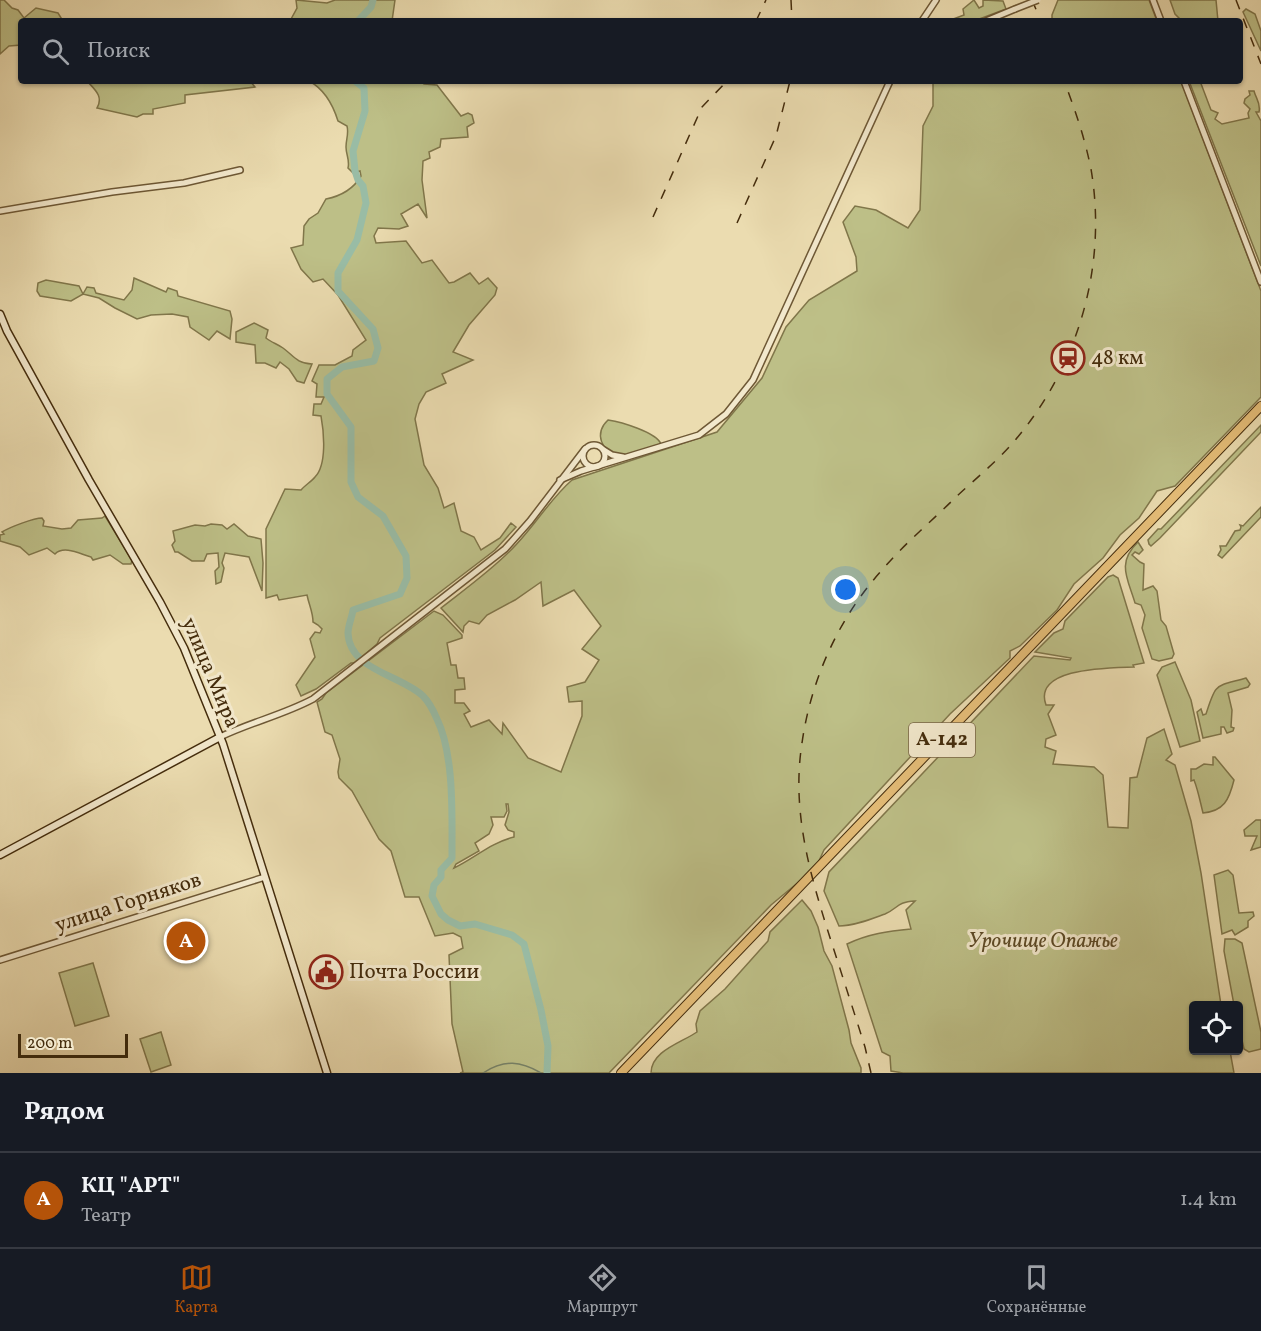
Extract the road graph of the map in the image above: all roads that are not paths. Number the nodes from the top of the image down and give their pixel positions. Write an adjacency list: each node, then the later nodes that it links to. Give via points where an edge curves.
1 (936, 0): 4 (street)
2 (1038, 0): 5 (street, bridge)
3 (1153, 0): 6 (street)
4 (925, 18)
5 (993, 18)
6 (1160, 18)
7 (889, 84): 16 (street, via 753,380 726,414 699,435)
8 (1185, 84): 11 (street)
9 (240, 170): 10 (street, via 184,183)
10 (0, 211)
11 (1261, 282)
12 (0, 314): 19 (main road, улица Мира, via 177,633)
13 (1261, 406): 24 (highway, А-142)
14 (602, 448): 15 (street, via 594,445); 16 (street, via 615,456); 17 (street, via 604,460)
15 (585, 449): 17 (street, via 584,462); 18 (street)
16 (631, 457): 17 (street)
17 (596, 467): 18 (street)
18 (560, 480): 19 (street, via 505,549 313,699)
19 (220, 736): 20 (main road); 21 (main road, улица Мира)
20 (0, 855)
21 (265, 877): 22 (street, улица Горняков); 23 (main road, улица Мира)
22 (0, 960)
23 (327, 1073)
24 (621, 1073)

